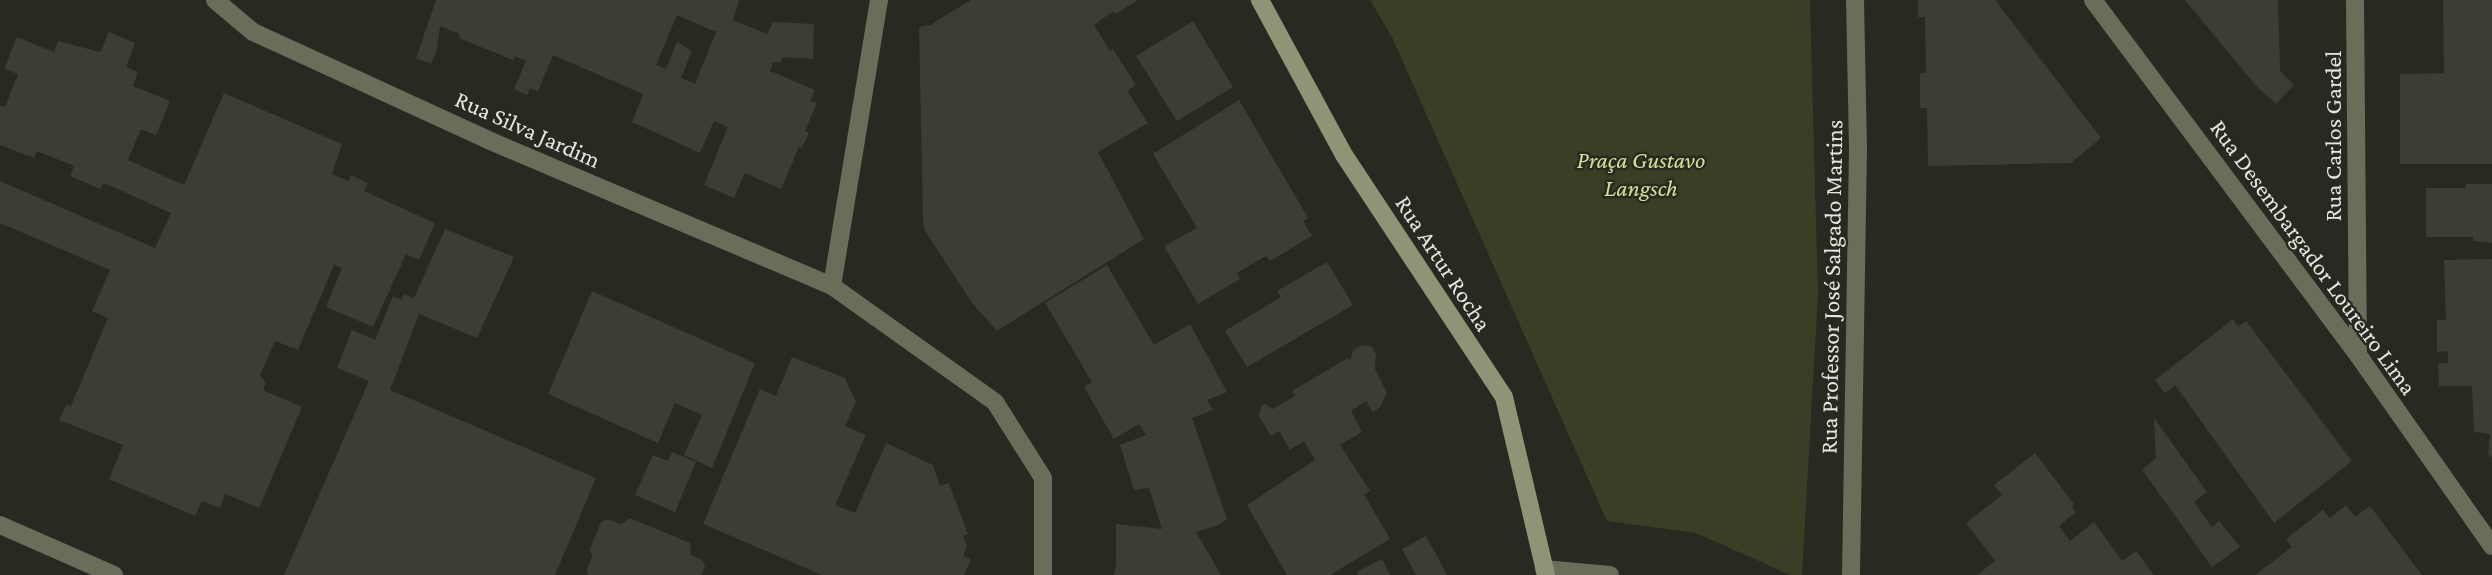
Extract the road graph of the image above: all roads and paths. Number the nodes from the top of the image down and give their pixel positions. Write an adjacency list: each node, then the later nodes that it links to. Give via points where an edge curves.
1 (215, 0): 7 (street, Rua Silva Jardim, via 253,32 495,143)
2 (879, 0): 7 (street)
3 (1260, 0): 11 (street, Rua Artur Rocha, via 1344,155 1504,397)
4 (1855, 0): 15 (street, Rua Professor José Salgado Martins, via 1858,148)
5 (2093, 0): 8 (street, Rua Desembargador Loureiro Lima)
6 (2355, 0): 8 (street, Rua Carlos Gardel)
7 (832, 286): 13 (street, Rua Silva Jardim, via 995,402 1043,478)
8 (2358, 355): 10 (street, Rua Desembargador Loureiro Lima)
9 (0, 525): 12 (street)
10 (2492, 546)
11 (1545, 572): 14 (street)
12 (114, 575)
13 (1043, 575)
14 (1610, 575)
15 (1851, 575)

